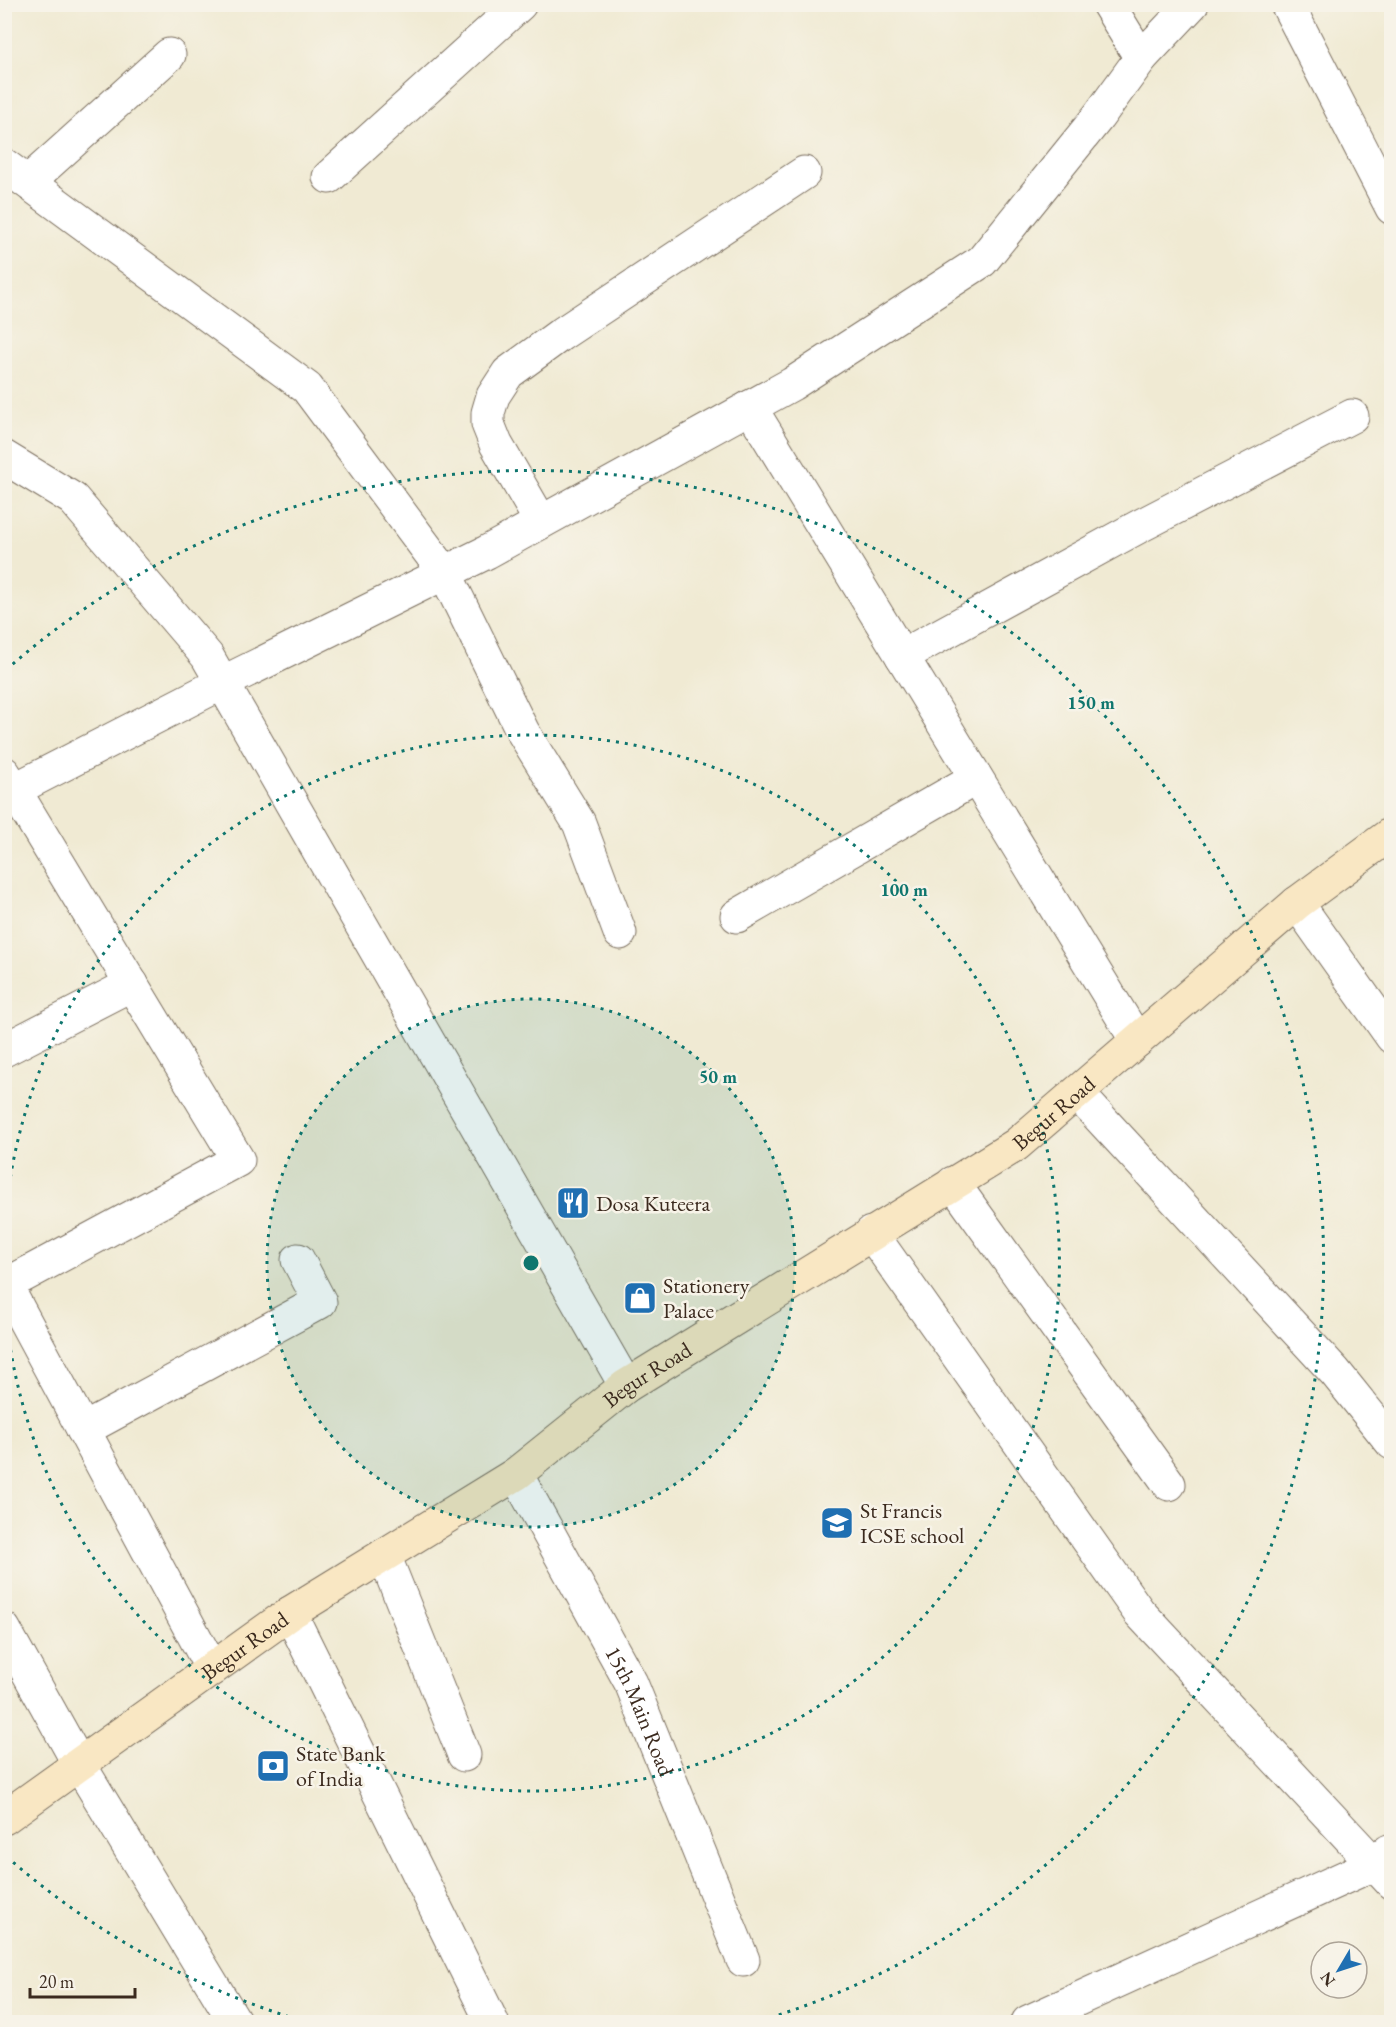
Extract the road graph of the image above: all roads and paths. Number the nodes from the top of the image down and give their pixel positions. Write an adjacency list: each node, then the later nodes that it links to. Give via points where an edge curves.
1 (520, 4): 9 (street)
2 (1108, 4): 6 (street)
3 (1192, 4): 6 (street)
4 (1287, 4): 10 (street)
5 (169, 55): 7 (street)
6 (1141, 58): 11 (street, via 981,261)
7 (16, 173): 15 (street, via 307,388)
8 (804, 173): 14 (street, via 508,373 493,396 488,424)
9 (329, 177)
10 (1392, 208)
11 (750, 407): 14 (street); 16 (street)
12 (1352, 416): 16 (street)
13 (4, 457): 17 (street, via 73,499 207,656)
14 (541, 522): 15 (street)
15 (445, 573): 17 (street); 23 (street, via 523,732 579,823)
16 (902, 656): 18 (street)
17 (222, 682): 19 (street); 33 (street)
18 (976, 778): 22 (street); 26 (street)
19 (8, 786): 24 (street)
20 (1392, 833): 21 (main road, Begur Road)
21 (1297, 903): 25 (street); 26 (main road, Begur Road)
22 (737, 916)
23 (620, 933)
24 (132, 984): 27 (street); 32 (street, via 238,1160)
25 (1392, 1037)
26 (1137, 1041): 28 (main road, Begur Road)
27 (4, 1050)
28 (1077, 1093): 29 (main road, Begur Road, via 1016,1145); 35 (street, via 1335,1372)
29 (953, 1183): 30 (main road, Begur Road); 37 (street)
30 (871, 1233): 33 (main road, Begur Road); 45 (street, via 1139,1612)
31 (298, 1260): 34 (street, via 320,1302)
32 (5, 1286): 34 (street)
33 (626, 1386): 36 (main road, Begur Road)
34 (83, 1430): 41 (street)
35 (1392, 1443)
36 (516, 1474): 38 (main road, Begur Road); 46 (street, 15th Main Road, via 631,1683)
37 (1168, 1484)
38 (384, 1555): 39 (main road, Begur Road); 42 (street)
39 (290, 1613): 41 (main road, Begur Road); 49 (street)
40 (4, 1629): 43 (street)
41 (212, 1669): 43 (main road, Begur Road)
42 (464, 1755)
43 (79, 1764): 44 (main road, Begur Road); 48 (street)
44 (4, 1818)
45 (1386, 1865): 47 (street)
46 (743, 1960)
47 (1040, 2020)
48 (235, 2022)
49 (492, 2022)

